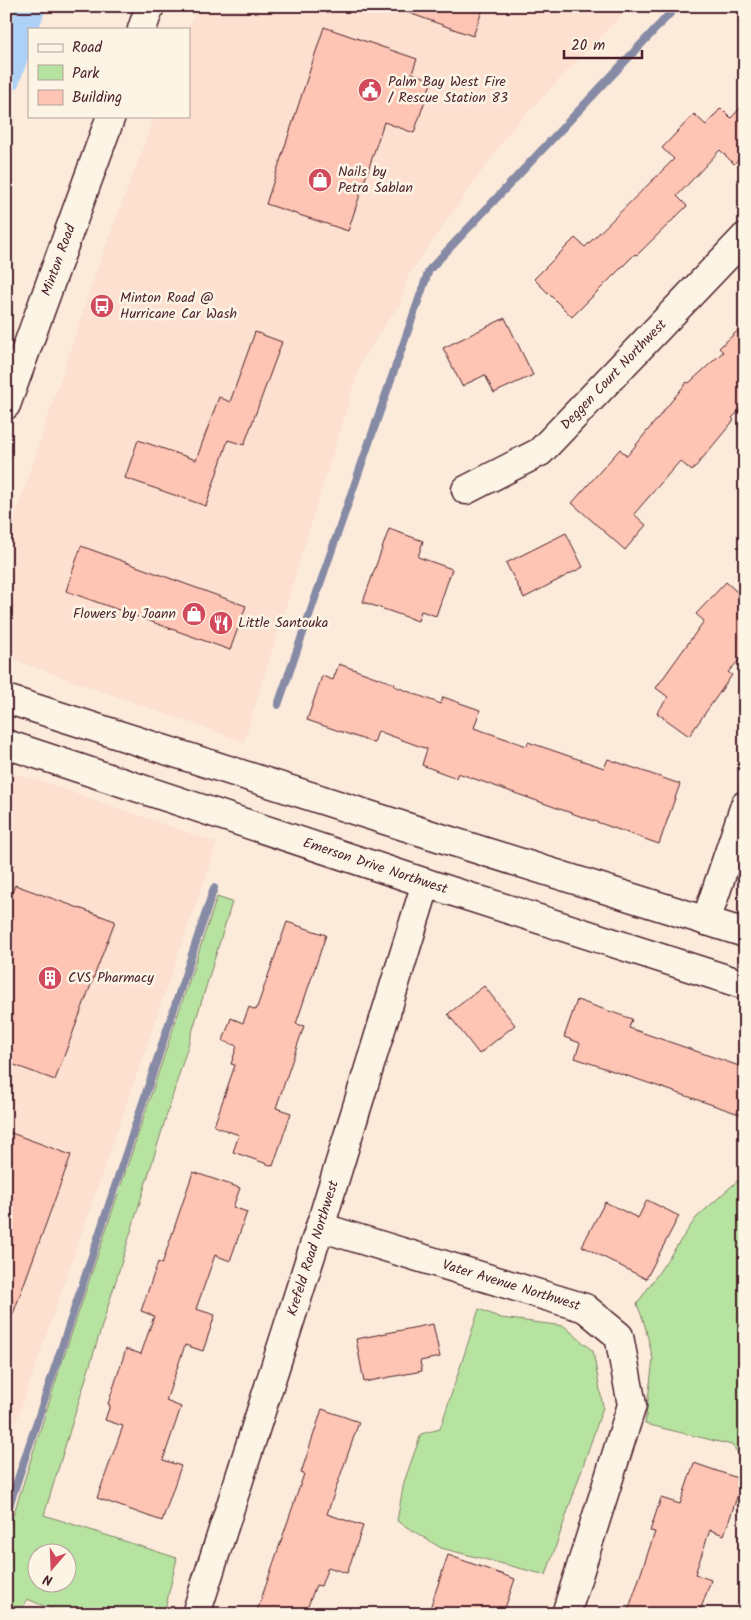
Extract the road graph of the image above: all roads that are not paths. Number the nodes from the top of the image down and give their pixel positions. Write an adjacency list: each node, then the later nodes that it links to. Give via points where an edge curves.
1 (150, 6): 2 (street)
2 (142, 28)
3 (110, 118): 5 (street, Minton Road)
4 (745, 237): 6 (street, Deggen Court Northwest, via 540,452)
5 (6, 406)
6 (466, 490)
7 (6, 699): 11 (street)
8 (6, 744): 10 (street, Emerson Drive Northwest)
9 (745, 805): 11 (street)
10 (426, 883): 13 (street, Emerson Drive Northwest); 14 (street, Krefeld Road Northwest)
11 (706, 921): 12 (street)
12 (745, 933)
13 (745, 985)
14 (320, 1226): 15 (street, Krefeld Road Northwest); 16 (street, Vater Avenue Northwest, via 585,1308 619,1336 632,1405)
15 (196, 1614)
16 (566, 1614)

